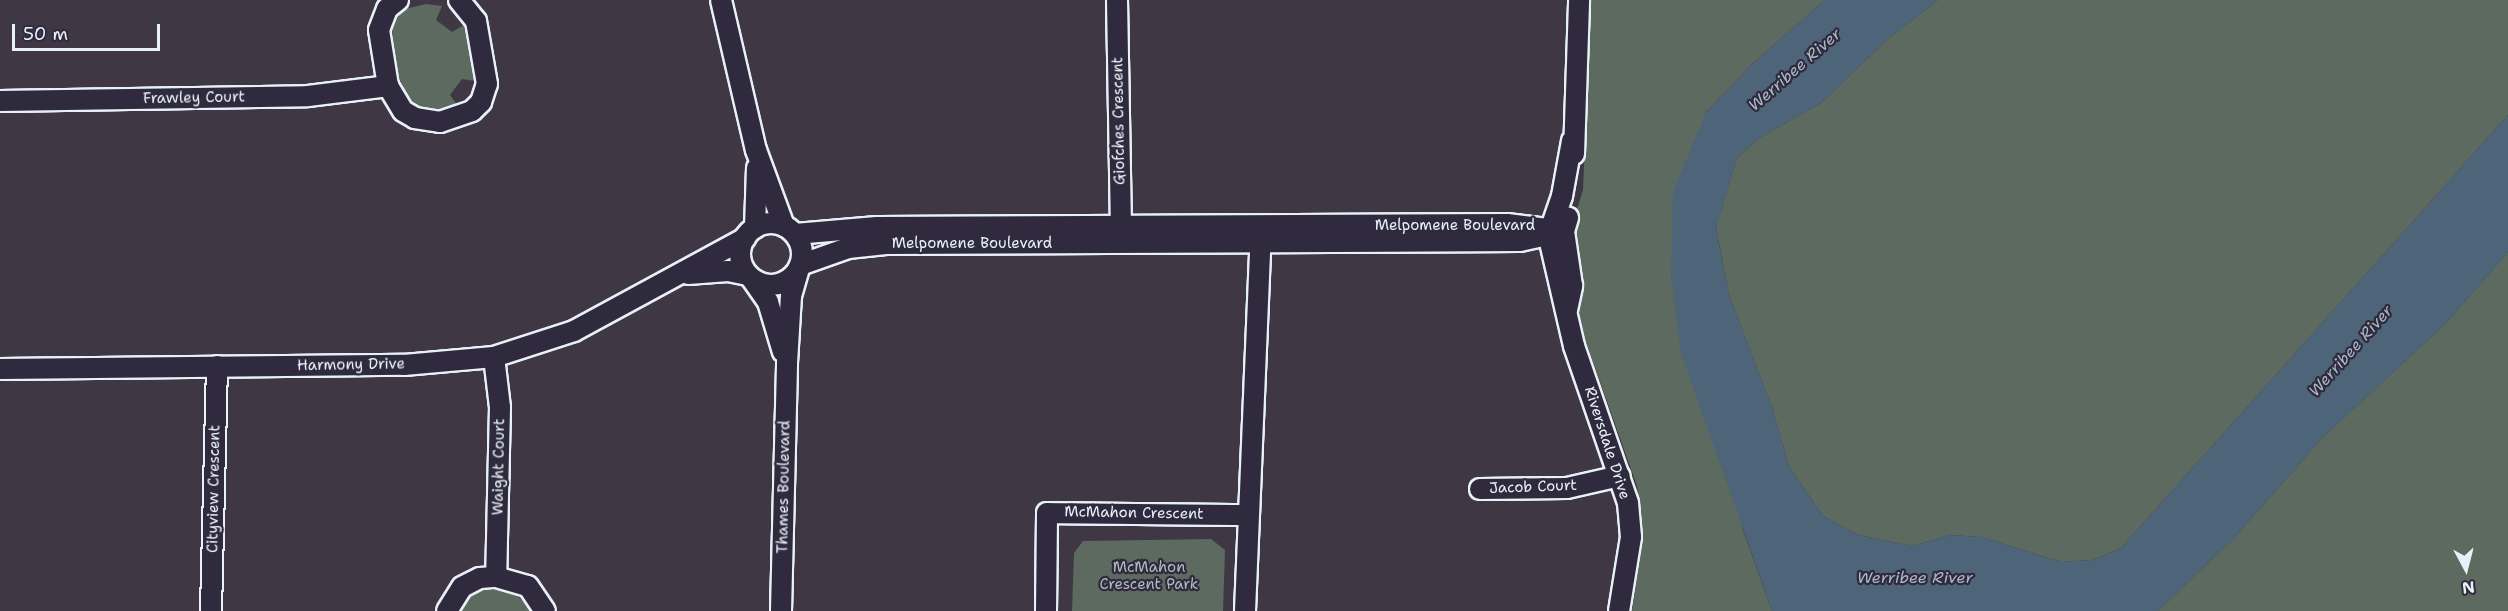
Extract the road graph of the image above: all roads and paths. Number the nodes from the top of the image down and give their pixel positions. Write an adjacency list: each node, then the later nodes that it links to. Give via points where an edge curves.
1 (398, 0): 6 (street, via 387,9 379,30)
2 (459, 0): 6 (street, via 476,21 484,53 487,84 481,102 463,117 426,121 403,111)
3 (721, 0): 8 (street)
4 (1117, 0): 12 (street, Giofches Crescent)
5 (1580, 0): 10 (street, Riversdale Drive, via 1572,141 1575,198)
6 (388, 86): 7 (street, Frawley Court, via 308,96)
7 (0, 101)
8 (756, 150): 9 (street); 11 (street)
9 (790, 230): 11 (street, via 765,224); 12 (street, Melpomene Boulevard, via 877,227); 14 (street, via 802,248)
10 (1555, 231): 13 (street, Melpomene Boulevard, via 1520,241); 21 (street, Riversdale Drive, via 1572,278 1566,313)
11 (750, 233): 15 (street, Harmony Drive); 16 (street, via 741,257)
12 (1121, 234): 13 (street, Melpomene Boulevard); 14 (street, Melpomene Boulevard, via 886,244 848,249)
13 (1261, 234): 23 (street)
14 (800, 266): 16 (street, via 778,285); 18 (street, Thames Boulevard, via 791,296)
15 (684, 274): 16 (street, Harmony Drive, via 728,271); 17 (street, Harmony Drive, via 574,331)
16 (750, 277): 18 (street, Thames Boulevard, via 768,302)
17 (495, 357): 19 (street, Harmony Drive, via 443,364); 24 (street, Waight Court, via 500,407)
18 (787, 363): 28 (street, Thames Boulevard)
19 (217, 366): 20 (street, Harmony Drive); 25 (street, Cityview Crescent)
20 (0, 369)
21 (1620, 476): 22 (street, Jacob Court, via 1567,488); 31 (street, Riversdale Drive, via 1631,537)
22 (1480, 489)
23 (1248, 515): 29 (street, McMahon Crescent, via 1047,513); 30 (street)
24 (496, 578): 26 (street, via 480,578 462,587); 27 (street, via 528,586)
25 (211, 611)
26 (447, 611)
27 (545, 611)
28 (781, 611)
29 (1046, 611)
30 (1245, 611)
31 (1619, 611)

